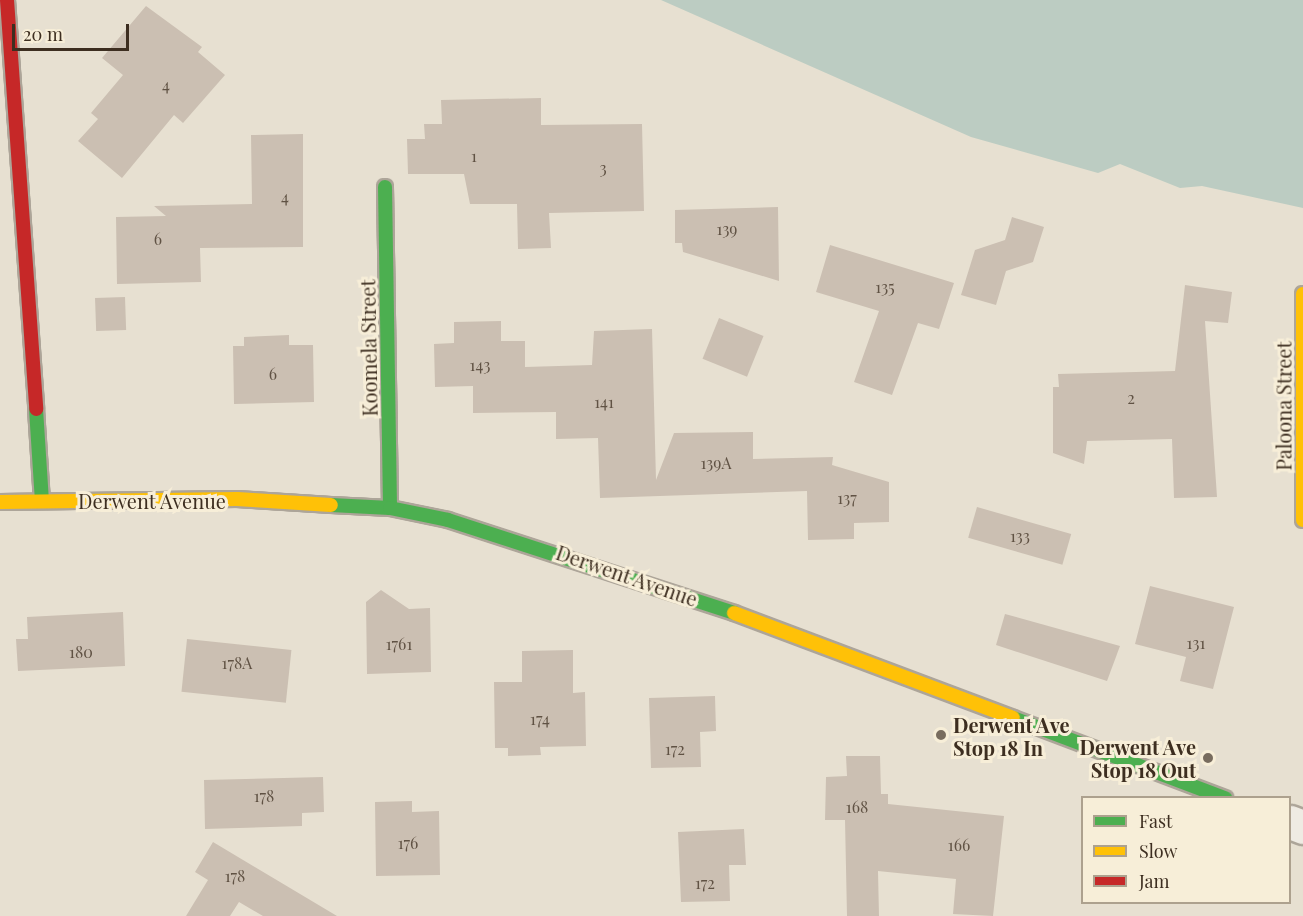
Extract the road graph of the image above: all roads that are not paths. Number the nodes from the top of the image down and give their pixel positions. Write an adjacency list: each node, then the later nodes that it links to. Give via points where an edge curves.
1 (7, 0): 5 (street)
2 (385, 187): 6 (street, Koomela Street)
3 (1303, 294): 7 (street, Paloona Street)
4 (0, 501): 5 (street, Derwent Avenue)
5 (42, 501): 6 (street, Derwent Avenue, via 237,499)
6 (390, 508): 8 (street, Derwent Avenue, via 513,537 651,582)
7 (1303, 520)
8 (1220, 796)

